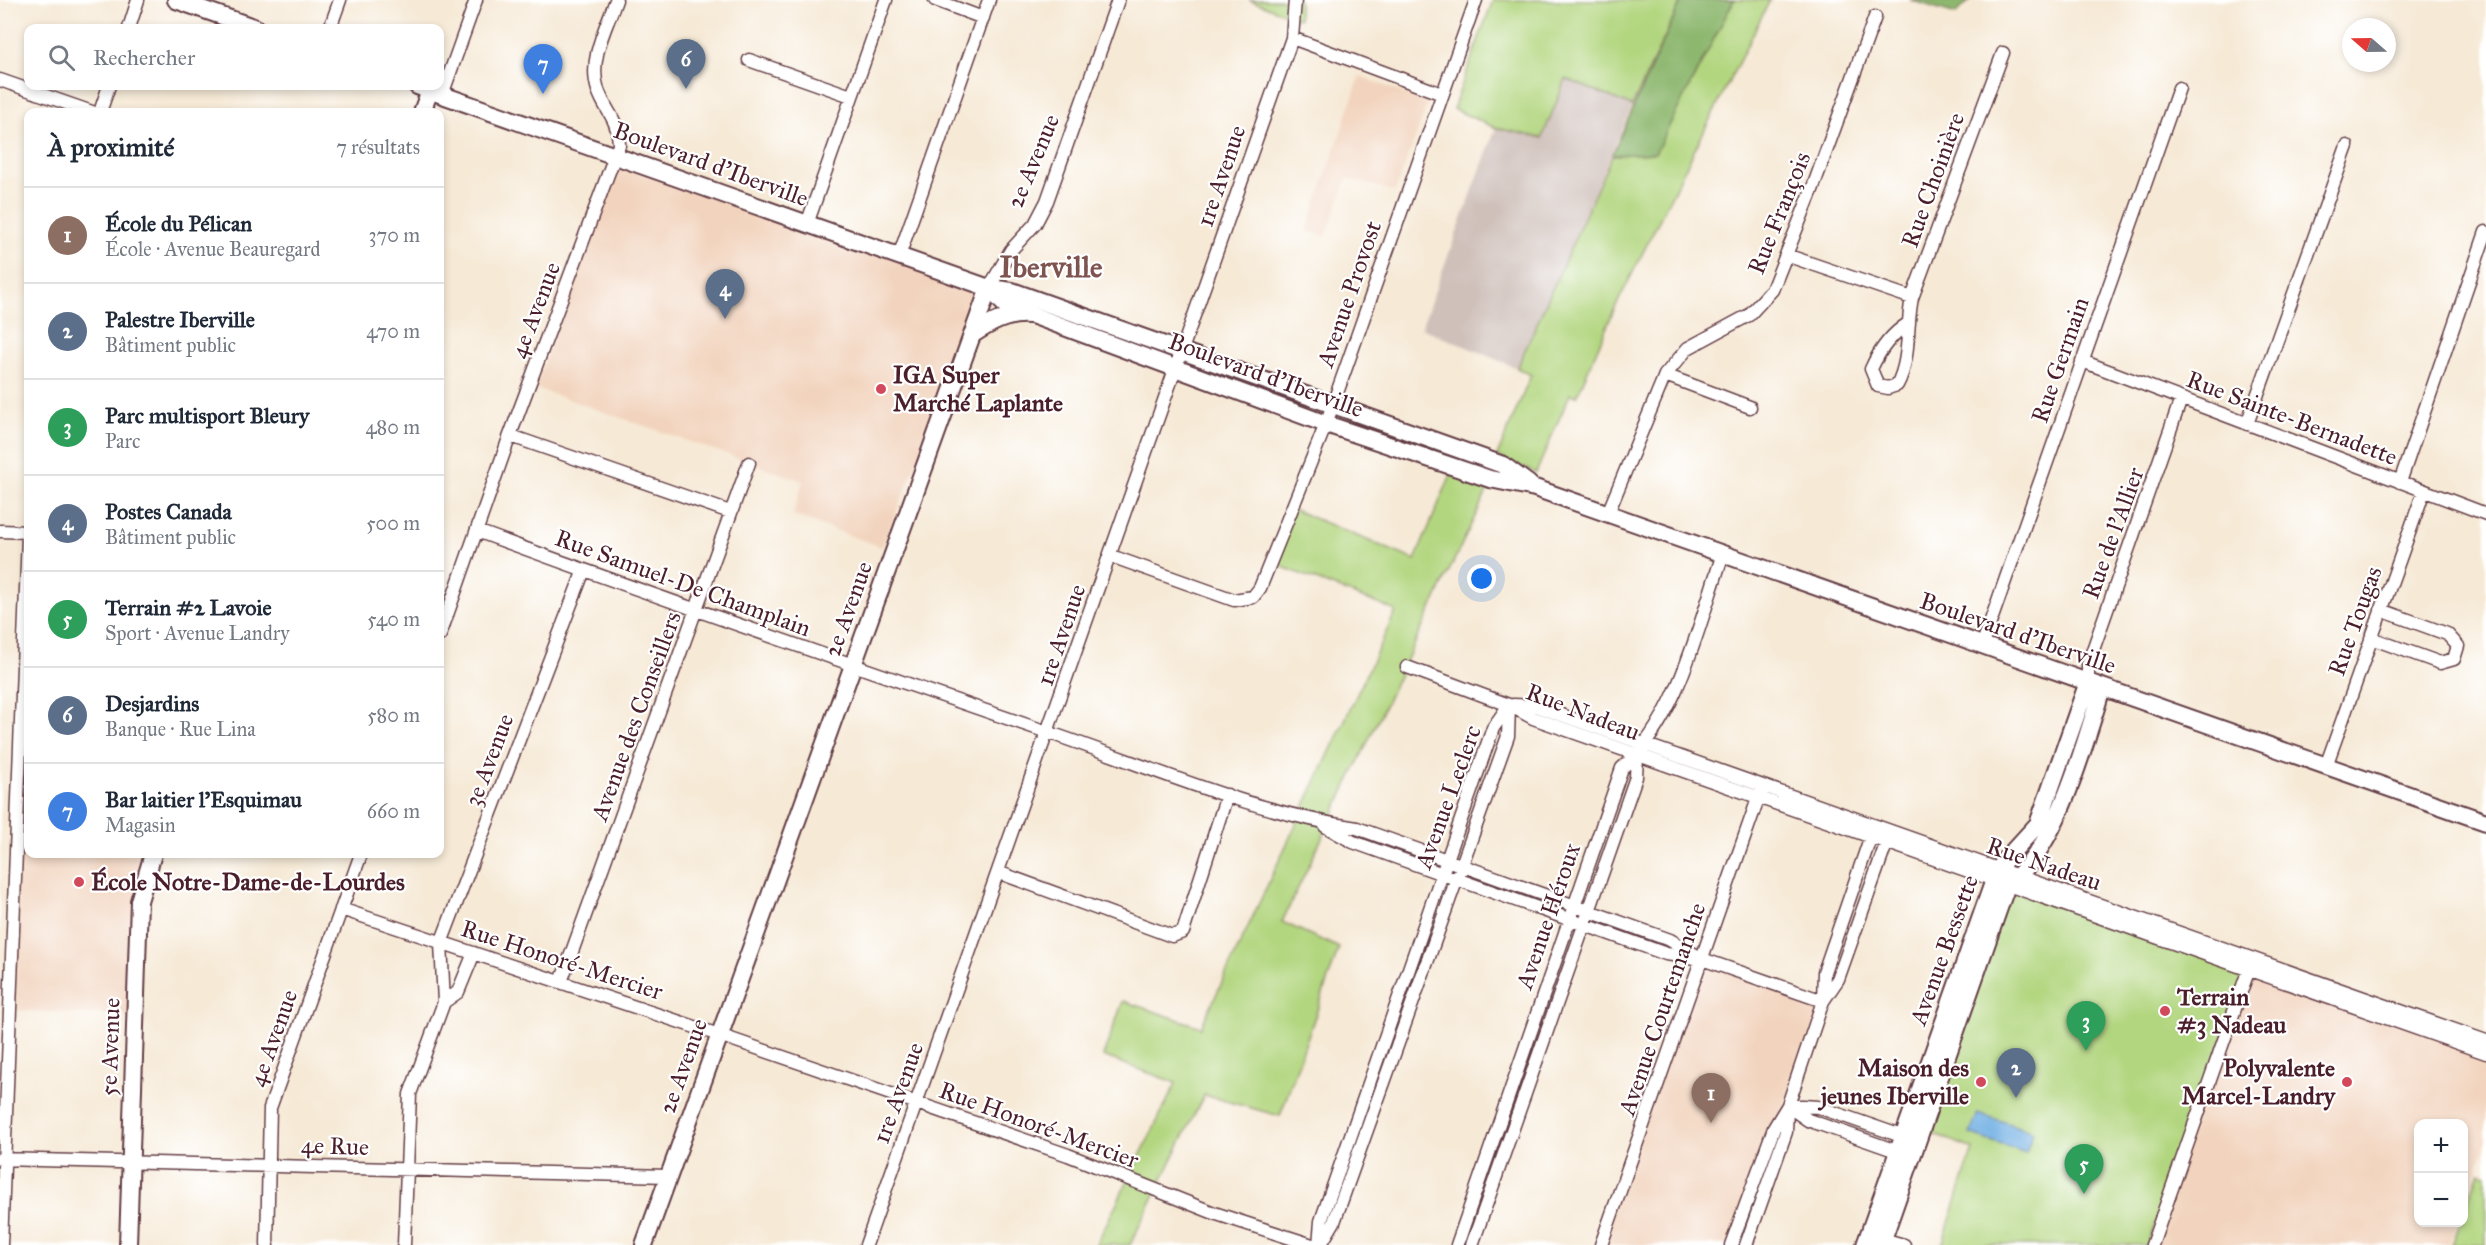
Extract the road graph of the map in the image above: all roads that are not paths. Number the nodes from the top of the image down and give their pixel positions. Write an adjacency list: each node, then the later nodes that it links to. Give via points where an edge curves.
1 (138, 0): 15 (street)
2 (176, 0): 12 (street)
3 (340, 0): 17 (street)
4 (476, 0): 21 (street)
5 (616, 0): 34 (street, 4e Avenue, via 594,64 598,91 617,126)
6 (886, 0): 29 (street)
7 (935, 0): 14 (street)
8 (990, 0): 14 (street)
9 (1118, 0): 39 (street, 2e Avenue, via 1047,201)
10 (1295, 0): 18 (street, 1re Avenue)
11 (1476, 0): 28 (street, Avenue Provost)
12 (201, 4): 16 (street)
13 (1875, 17): 37 (street, Rue François)
14 (983, 18): 38 (street)
15 (130, 24)
16 (247, 24)
17 (331, 24)
18 (1292, 38): 28 (street); 44 (street, 1re Avenue)
19 (2003, 53): 40 (street, Rue Choinière)
20 (749, 60): 29 (street)
21 (444, 63)
22 (0, 80): 23 (street)
23 (24, 88)
24 (2179, 88): 45 (street, Rue Germain)
25 (29, 90): 30 (street)
26 (108, 90): 31 (street)
27 (430, 90): 32 (street); 34 (street, Boulevard d'Iberville)
28 (1442, 94): 49 (street, Avenue Provost)
29 (851, 96): 35 (street)
30 (80, 108)
31 (101, 108)
32 (423, 108)
33 (2347, 146): 52 (street)
34 (616, 156): 35 (street, Boulevard d'Iberville); 53 (street, 4e Avenue)
35 (807, 224): 38 (street, Boulevard d'Iberville)
36 (2486, 232): 55 (street)
37 (1786, 255): 40 (street); 47 (street, Rue François, via 1772,290 1749,315 1688,348)
38 (899, 256): 39 (street, Boulevard d'Iberville)
39 (989, 288): 41 (street, Boulevard d'Iberville, via 1005,305); 43 (street, 2e Avenue); 44 (street, Boulevard d'Iberville, via 1012,291)
40 (1912, 298): 42 (street, Rue Choinière)
41 (1035, 315): 43 (street, via 1016,314 991,323); 46 (street, Boulevard d'Iberville)
42 (1909, 323): 42 (street, Rue Choinière, via 1895,332 1877,356 1871,369 1878,386 1897,385 1902,375)
43 (972, 336): 73 (street, 2e Avenue)
44 (1182, 350): 46 (street, 1re Avenue); 49 (street, Boulevard d'Iberville)
45 (2082, 361): 48 (street, Rue Sainte-Bernadette); 72 (street, Rue Germain)
46 (1176, 368): 51 (street, Boulevard d'Iberville); 65 (street, 1re Avenue)
47 (1665, 375): 50 (street); 59 (street, Rue François)
48 (2181, 399): 52 (street, Rue Sainte-Bernadette); 75 (street, Rue de l'Allier, via 2088,664)
49 (1332, 405): 51 (street, Avenue Provost); 56 (street, Boulevard d'Iberville, via 1503,465)
50 (1750, 407)
51 (1326, 424): 56 (street, Boulevard d'Iberville, via 1490,479); 65 (street, Avenue Provost, via 1253,597 1234,600)
52 (2247, 424): 55 (street, Rue Sainte-Bernadette)
53 (511, 436): 58 (street); 62 (street, 4e Avenue)
54 (749, 463): 58 (street, Avenue des Conseillers)
55 (2400, 482): 57 (street, Rue Sainte-Bernadette)
56 (1535, 488): 59 (street, Boulevard d'Iberville)
57 (2424, 491): 60 (street, Rue Sainte-Bernadette); 68 (street, Rue Tougas)
58 (730, 512): 69 (street, Avenue des Conseillers)
59 (1608, 513): 64 (street, Boulevard d'Iberville)
60 (2486, 514)
61 (0, 531): 63 (street)
62 (477, 531): 66 (street, Rue Samuel-De Champlain); 67 (street, 4e Avenue)
63 (24, 534)
64 (1723, 554): 72 (street, Boulevard d'Iberville); 78 (street, Avenue Héroux, via 1669,709)
65 (1111, 556): 77 (street, 1re Avenue)
66 (584, 570): 69 (street, Rue Samuel-De Champlain); 102 (street, 3e Avenue)
67 (444, 609)
68 (2381, 610): 70 (street, Rue Tougas); 70 (street, via 2447,634 2458,646 2454,659 2440,663)
69 (697, 611): 73 (street, Rue Samuel-De Champlain); 109 (street, Avenue des Conseillers)
70 (2371, 638): 82 (street, Rue Tougas)
71 (24, 643): 103 (street)
72 (1982, 646): 75 (street, Boulevard d'Iberville)
73 (852, 666): 77 (street, Rue Samuel-De Champlain); 113 (street, 2e Avenue)
74 (1407, 667): 76 (street)
75 (2095, 685): 80 (street, Avenue Bessette); 81 (street, Avenue Bessette); 82 (street, Boulevard d'Iberville)
76 (1509, 705): 78 (street, Rue Nadeau, via 1536,706); 79 (street, Rue Nadeau, via 1533,718); 91 (street, Avenue Leclerc, via 1493,728); 92 (street, Avenue Leclerc, via 1508,736)
77 (1049, 732): 84 (street, Rue Samuel-De Champlain); 93 (street, 1re Avenue)
78 (1646, 745): 79 (street, Avenue Héroux); 83 (street, Rue Nadeau)
79 (1637, 755): 83 (street, Rue Nadeau); 97 (street, Avenue Héroux, via 1622,768); 99 (street, Avenue Héroux, via 1636,777)
80 (2061, 760): 81 (street); 95 (street, Avenue Bessette, via 2038,824 2004,861)
81 (2078, 766): 95 (street, Avenue Bessette, via 2048,835)
82 (2325, 766): 86 (street, Boulevard d'Iberville)
83 (1760, 792): 87 (street, Rue Nadeau); 105 (street, Avenue Courtemanche)
84 (1227, 795): 85 (street, Rue Samuel-De Champlain); 93 (street, via 1183,932 1172,936)
85 (1319, 822): 91 (street, Rue Samuel-De Champlain, via 1357,828); 94 (street, Rue Samuel-De Champlain, via 1353,842)
86 (2486, 822)
87 (1873, 831): 88 (street, Rue Nadeau); 110 (street, via 1824,972)
88 (1888, 837): 95 (street, Rue Nadeau); 110 (street, via 1838,978)
89 (152, 858): 123 (street, 5e Avenue, via 139,901)
90 (360, 858): 98 (street, 4e Avenue)
91 (1447, 860): 92 (street, Rue Samuel-De Champlain); 94 (street, Avenue Leclerc)
92 (1461, 865): 96 (street, Avenue Leclerc); 97 (street, Rue Samuel-De Champlain)
93 (1000, 873): 118 (street, 1re Avenue)
94 (1442, 873): 96 (street, Rue Samuel-De Champlain); 107 (street, Avenue Leclerc)
95 (2004, 878): 106 (street, Rue Nadeau); 120 (street, Avenue Bessette)
96 (1457, 879): 100 (street, Rue Samuel-De Champlain); 108 (street, Avenue Leclerc)
97 (1574, 906): 99 (street, Rue Samuel-De Champlain); 100 (street, Avenue Héroux)
98 (341, 909): 102 (street, Rue Honoré-Mercier); 125 (street, 4e Avenue, via 270,1108)
99 (1589, 910): 101 (street, Avenue Héroux); 105 (street, Rue Samuel-De Champlain, via 1670,940)
100 (1568, 919): 101 (street, Rue Samuel-De Champlain); 116 (street, Avenue Héroux)
101 (1584, 923): 105 (street, Rue Samuel-De Champlain, via 1666,954); 117 (street, Avenue Héroux)
102 (441, 942): 104 (street, Rue Honoré-Mercier); 111 (street, 3e Avenue)
103 (6, 947): 121 (street)
104 (474, 953): 109 (street, Rue Honoré-Mercier); 111 (street, 3e Avenue, via 458,992)
105 (1702, 959): 110 (street, Rue Samuel-De Champlain); 139 (street, Avenue Courtemanche)
106 (2250, 965): 112 (street, Rue Nadeau); 143 (street)
107 (1409, 967): 108 (street); 122 (street, Avenue Leclerc)
108 (1423, 972): 124 (street, Avenue Leclerc)
109 (561, 982): 113 (street, Rue Honoré-Mercier)
110 (1823, 1001): 119 (street)
111 (444, 1002): 126 (street, 3e Avenue, via 412,1083)
112 (2417, 1023): 114 (street, Rue Nadeau); 115 (street, Rue Nadeau)
113 (720, 1035): 118 (street, Rue Honoré-Mercier); 127 (street, 2e Avenue)
114 (2486, 1041)
115 (2486, 1053)
116 (1508, 1098): 117 (street); 137 (street, Avenue Héroux)
117 (1523, 1102): 138 (street, Avenue Héroux)
118 (917, 1103): 134 (street, 1re Avenue); 135 (street, Rue Honoré-Mercier, via 1068,1155 1214,1213)
119 (1788, 1105): 120 (street, via 1818,1107); 140 (street, via 1774,1128); 141 (street, via 1786,1132)
120 (1908, 1147): 128 (street, Avenue Bessette)
121 (2, 1159): 123 (street, 4e Rue); 129 (street)
122 (1342, 1159): 124 (street); 136 (street, Avenue Leclerc, via 1321,1221)
123 (131, 1162): 125 (street, 4e Rue); 130 (street, 5e Avenue)
124 (1355, 1164): 136 (street, Avenue Leclerc, via 1334,1222)
125 (268, 1165): 126 (street, 4e Rue); 131 (street, 4e Avenue)
126 (409, 1169): 127 (street, 4e Rue); 132 (street, 3e Avenue)
127 (668, 1176): 133 (street, 2e Avenue)
128 (1874, 1241): 142 (street)
129 (1, 1245)
130 (128, 1245)
131 (267, 1245)
132 (404, 1245)
133 (644, 1245)
134 (866, 1245)
135 (1312, 1245)
136 (1320, 1245)
137 (1457, 1245)
138 (1472, 1245)
139 (1601, 1245)
140 (1731, 1245)
141 (1746, 1245)
142 (1904, 1245)
143 (2152, 1245)

